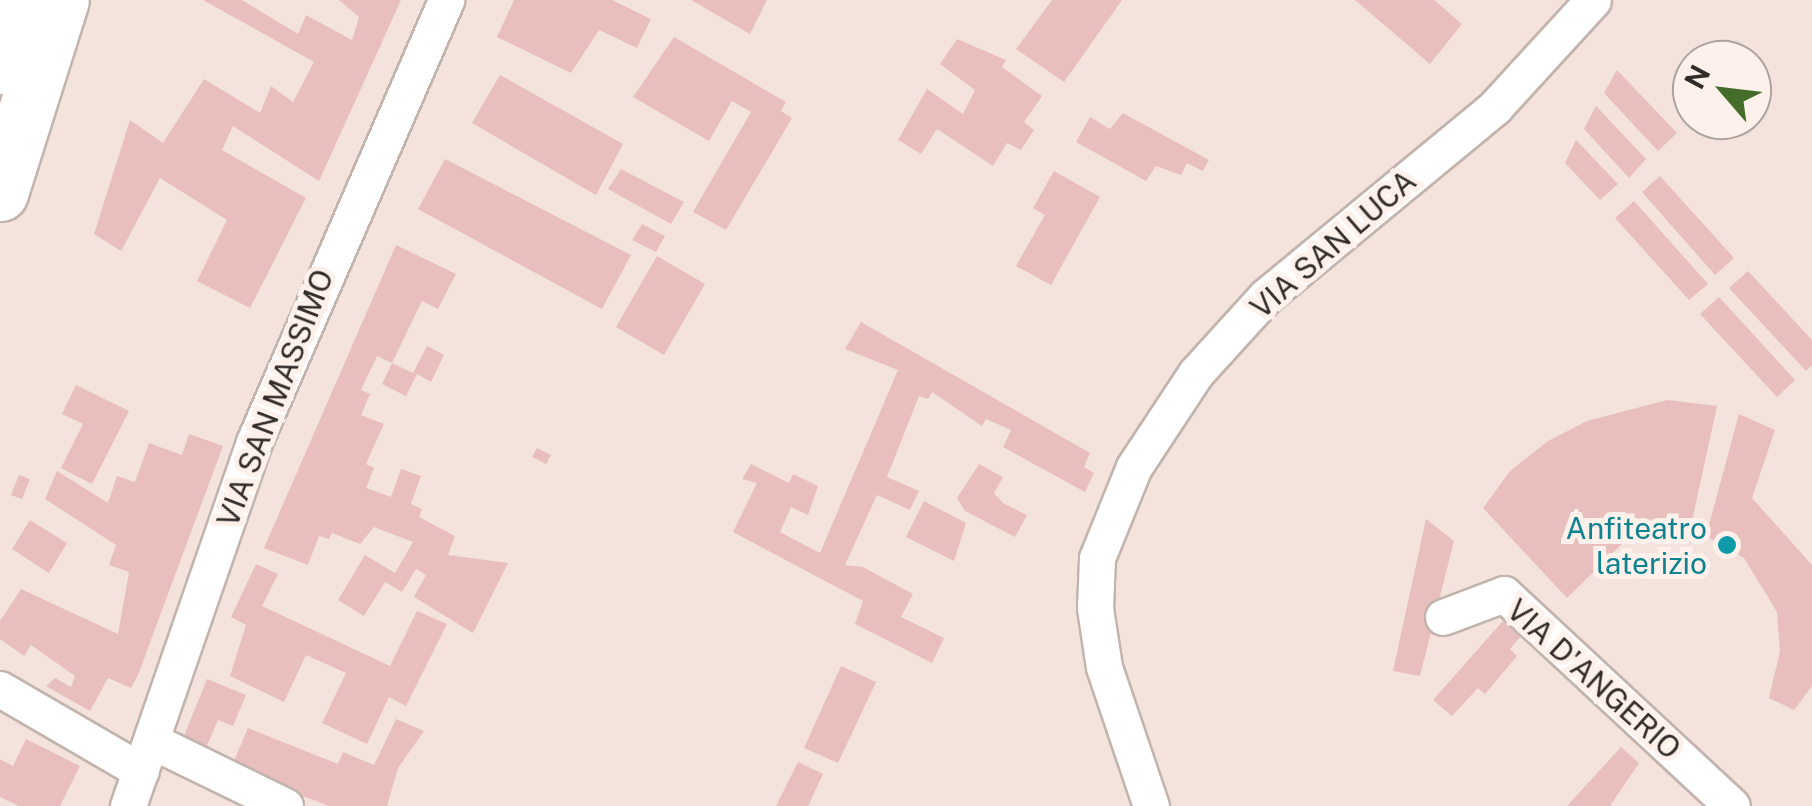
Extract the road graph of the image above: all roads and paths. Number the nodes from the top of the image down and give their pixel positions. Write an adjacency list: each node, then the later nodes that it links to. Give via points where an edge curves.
1 (20, 0): 5 (highway)
2 (61, 0): 6 (highway)
3 (446, 0): 9 (street, VIA SAN MASSIMO, via 254,442)
4 (1591, 0): 12 (street, VIA SAN LUCA, via 1495,107 1266,296 1196,374 1134,467 1096,558 1096,608 1104,667)
5 (0, 66)
6 (0, 193)
7 (1443, 617): 13 (street, VIA D'ANGERIO, via 1504,594)
8 (0, 689): 9 (street)
9 (146, 756): 10 (street, VIA SAN MASSIMO); 11 (street)
10 (128, 806)
11 (286, 806)
12 (1151, 806)
13 (1732, 806)

